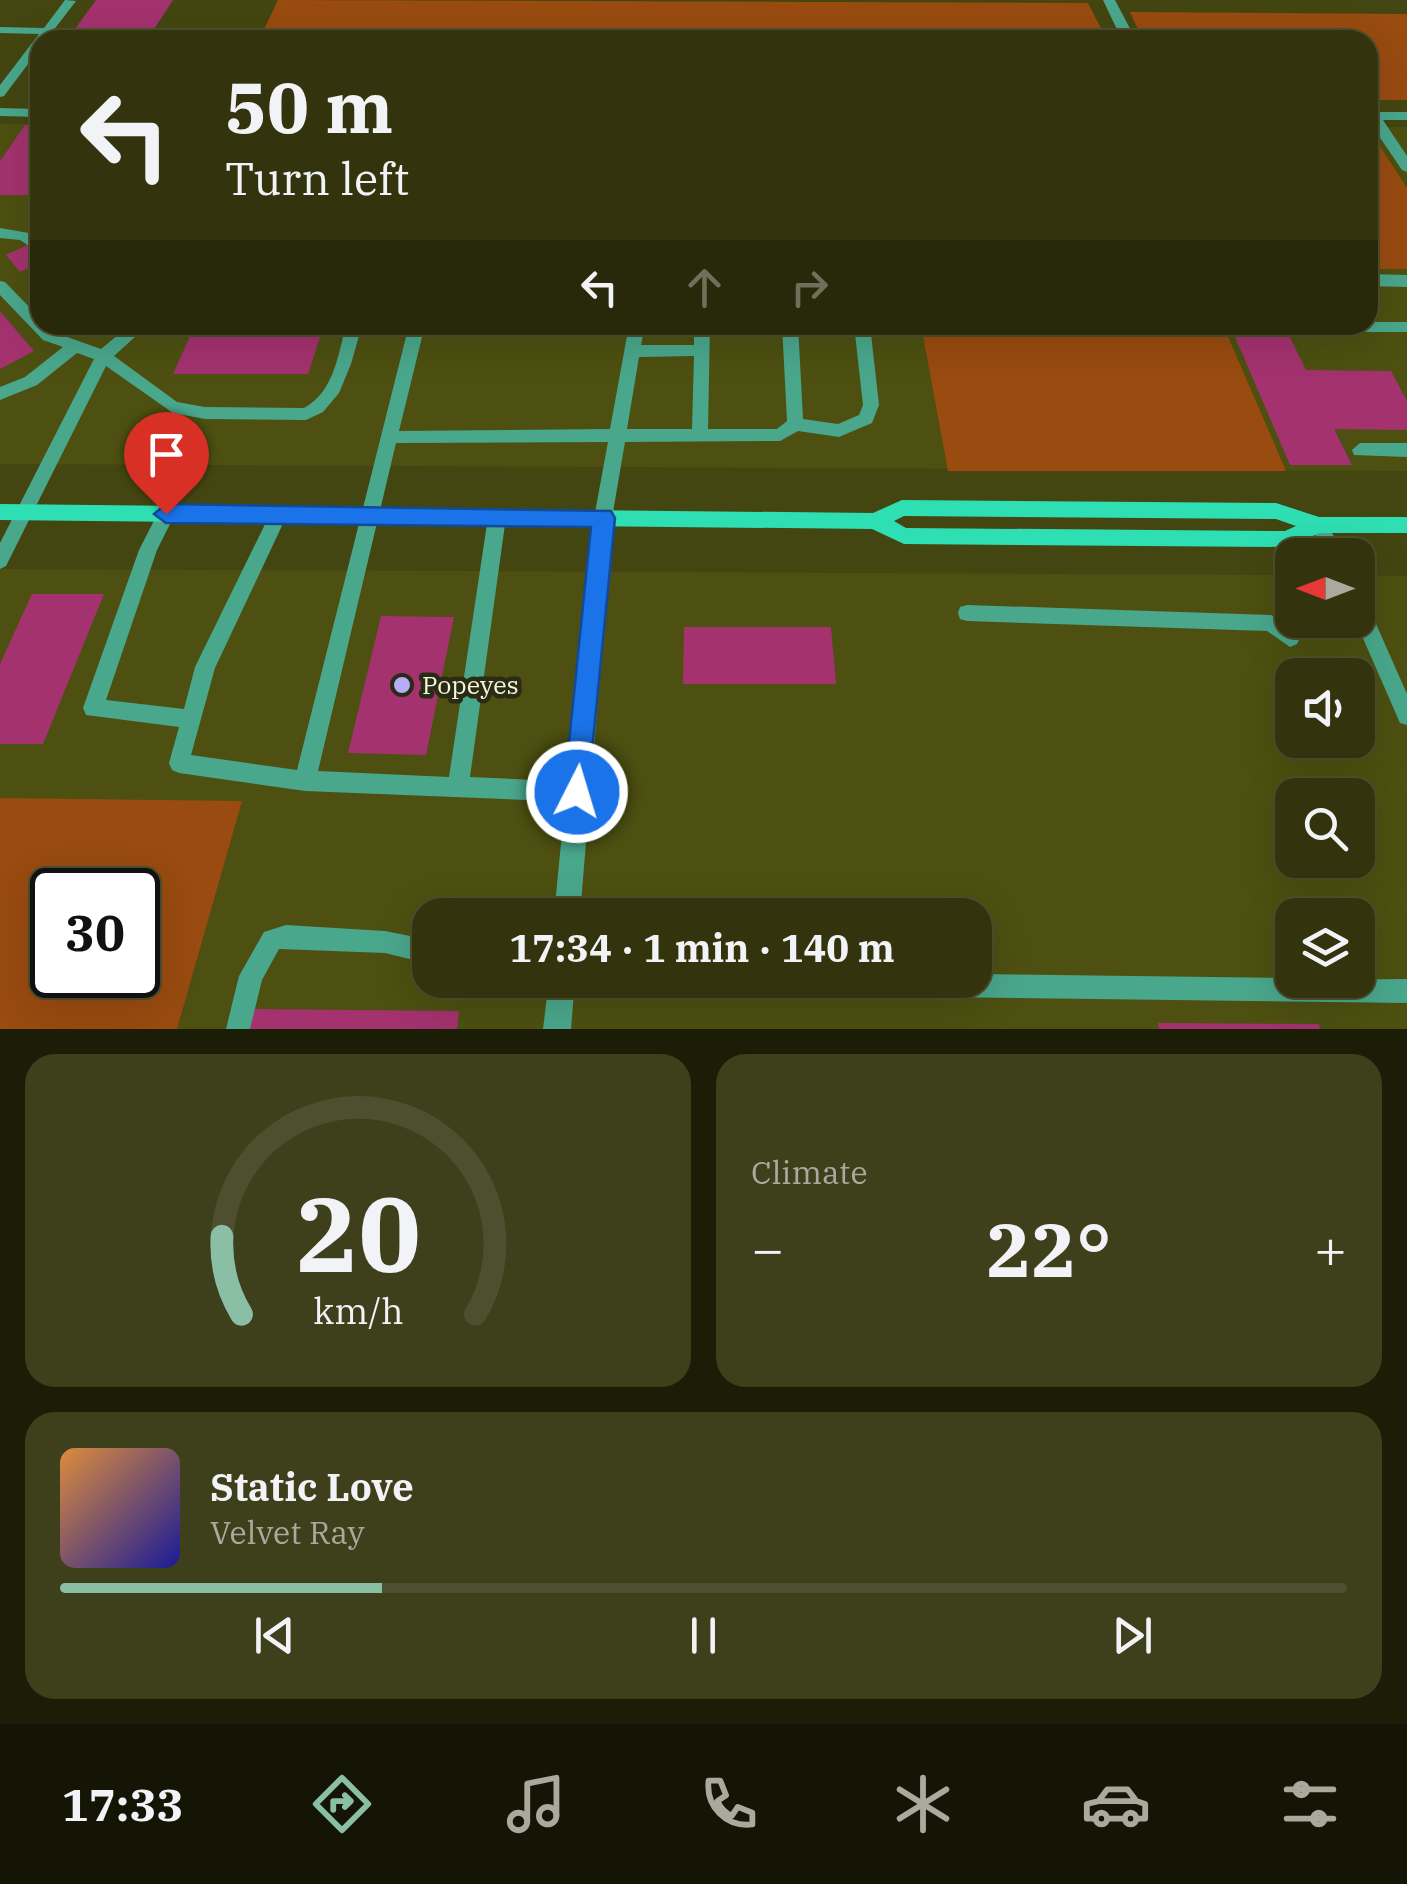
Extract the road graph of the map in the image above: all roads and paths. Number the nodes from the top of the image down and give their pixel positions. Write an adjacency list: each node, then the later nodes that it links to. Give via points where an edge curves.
1 (1108, 0): 5 (street)
2 (70, 1): 4 (lane)
3 (0, 30): 6 (lane)
4 (47, 30)
5 (1124, 30)
6 (30, 31)
7 (30, 53): 8 (lane)
8 (0, 94)
9 (0, 112): 10 (street)
10 (30, 113)
11 (1378, 116): 12 (street)
12 (1407, 116)
13 (1378, 127): 14 (street)
14 (1407, 167)
15 (0, 232): 16 (lane)
16 (30, 241)
17 (1378, 280): 18 (street)
18 (1407, 280)
19 (1, 289): 20 (lane)
20 (30, 316)
21 (6, 318): 22 (lane)
22 (30, 322)
23 (1378, 327): 24 (lane)
24 (1407, 327)
25 (31, 335): 34 (lane)
26 (55, 335): 35 (lane)
27 (128, 335): 38 (lane)
28 (351, 335): 38 (lane, via 334,390 321,408 306,414 174,407)
29 (415, 335): 43 (lane)
30 (636, 335): 37 (lane)
31 (702, 335): 36 (lane)
32 (791, 335): 40 (lane)
33 (863, 335): 40 (lane, via 871,405 866,419 838,431)
34 (27, 342)
35 (74, 347): 38 (lane); 39 (lane, via 31,381)
36 (702, 350): 37 (lane); 42 (lane)
37 (635, 351): 41 (lane)
38 (103, 356): 47 (lane)
39 (0, 394)
40 (795, 424): 42 (lane, via 780,436)
41 (619, 435): 42 (lane); 43 (lane); 52 (lane)
42 (700, 435)
43 (388, 436): 50 (lane)
44 (1360, 450): 45 (lane)
45 (1407, 450)
46 (0, 512): 47 (main road)
47 (24, 512): 48 (main road); 56 (lane)
48 (166, 514): 49 (main road); 61 (lane, via 92,708)
49 (278, 515): 50 (main road); 61 (lane, via 206,667)
50 (368, 516): 51 (main road); 62 (lane)
51 (496, 517): 52 (main road); 63 (lane)
52 (603, 518): 54 (main road, via 875,521 904,536 1001,537 1286,539); 64 (street)
53 (1407, 524): 54 (main road)
54 (1319, 525): 55 (lane)
55 (1326, 538)
56 (0, 561)
57 (967, 613): 58 (lane)
58 (1275, 626)
59 (1373, 638): 60 (lane)
60 (1407, 716)
61 (191, 719): 62 (lane, via 179,764)
62 (305, 781): 63 (lane)
63 (458, 787): 64 (lane)
64 (577, 792): 65 (street)
65 (568, 898)
66 (412, 949): 70 (lane, via 272,940 250,976)
67 (992, 986): 68 (lane)
68 (1407, 991)
69 (558, 998): 71 (street)
70 (238, 1029)
71 (557, 1029)

